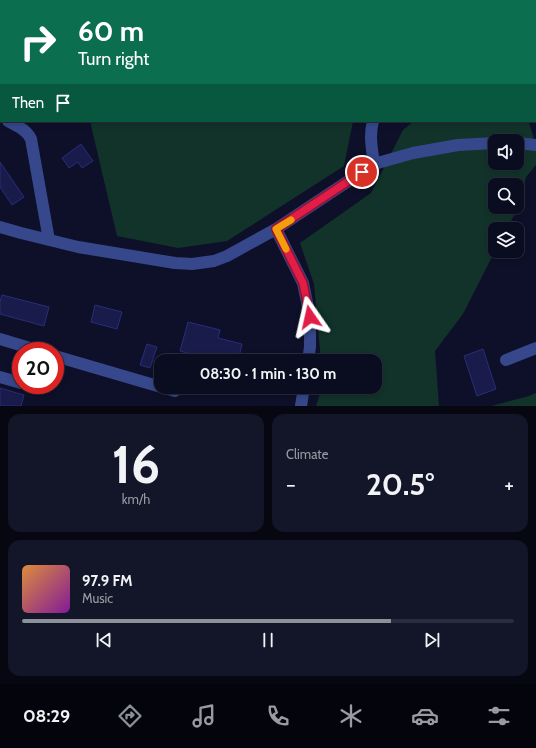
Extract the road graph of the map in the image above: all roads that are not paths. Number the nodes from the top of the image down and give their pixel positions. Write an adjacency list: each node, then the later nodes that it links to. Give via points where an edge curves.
1 (10, 122): 9 (lane, via 28,133 31,139)
2 (373, 122): 6 (lane, via 371,142)
3 (488, 143): 6 (lane, via 458,145 413,153)
4 (524, 144): 5 (lane)
5 (536, 145)
6 (374, 164): 8 (lane)
7 (0, 227): 9 (lane)
8 (276, 229): 9 (lane, via 227,256 192,264 78,247); 13 (lane, via 303,283 310,317)
9 (49, 240)
10 (0, 339): 11 (lane)
11 (12, 343)
12 (536, 348): 15 (lane)
13 (309, 354)
14 (64, 359): 18 (lane)
15 (506, 360)
16 (0, 377): 17 (lane)
17 (12, 380)
18 (154, 385)
19 (303, 394): 20 (lane)
20 (301, 406)

